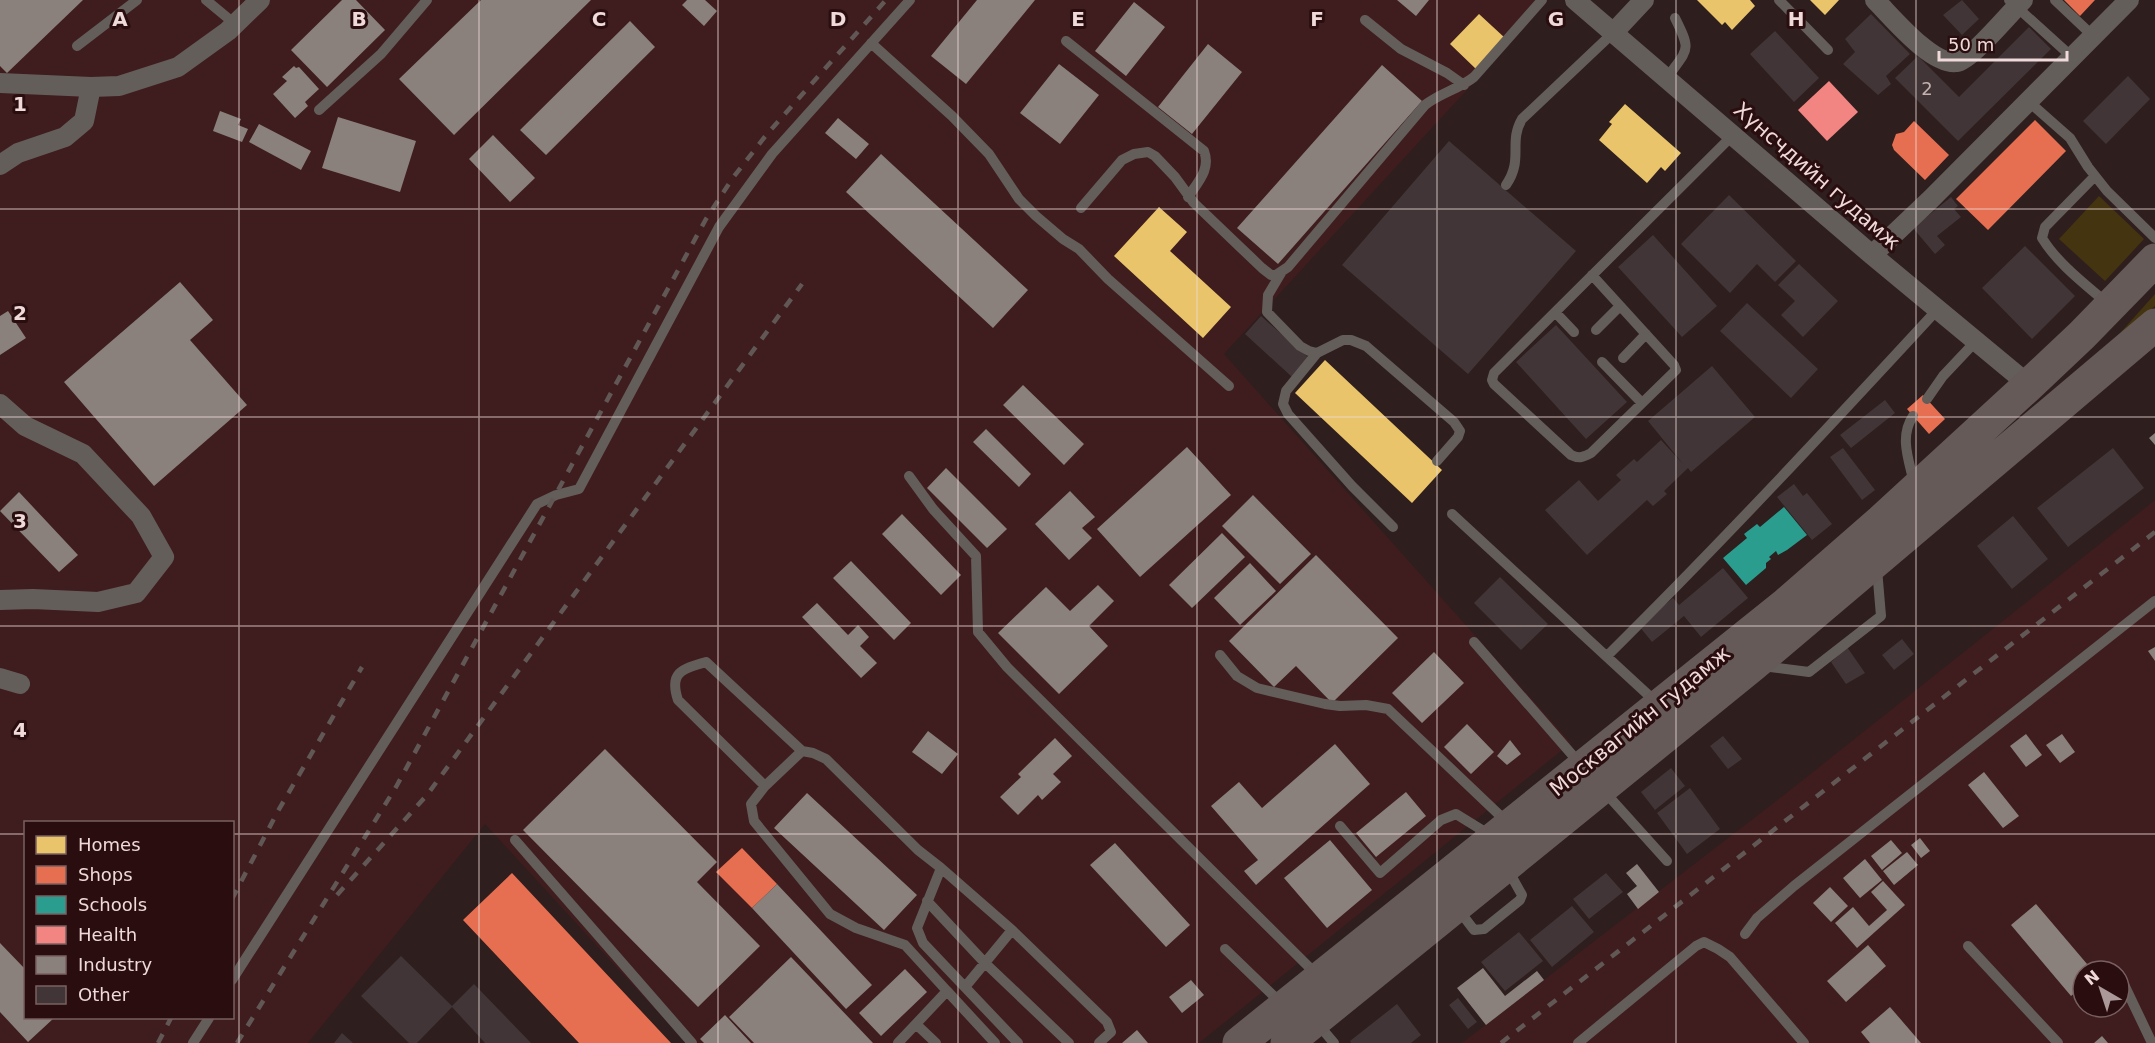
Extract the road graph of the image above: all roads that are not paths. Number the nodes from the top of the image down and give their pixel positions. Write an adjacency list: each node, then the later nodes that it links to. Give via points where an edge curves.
1 (137, 0): 21 (lane)
2 (206, 0): 16 (lane)
3 (260, 0): 16 (street)
4 (910, 0): 20 (lane)
5 (1542, 0): 26 (lane)
6 (1575, 0): 17 (street, Хүнсчдийн гудамж)
7 (1644, 0): 17 (street)
8 (1779, 0): 22 (lane)
9 (1875, 0): 13 (street, via 1943,62 1959,62 1974,52)
10 (2055, 0): 18 (lane)
11 (2129, 0): 18 (street)
12 (427, 1): 29 (lane, via 381,54)
13 (2016, 3): 23 (lane)
14 (1675, 18): 24 (lane, via 1687,42)
15 (1365, 20): 26 (lane, via 1401,49)
16 (235, 24): 27 (street, via 178,67 119,86)
17 (1614, 32): 24 (street, Хүнсчдийн гудамж); 33 (lane, via 1522,119 1516,134 1516,166)
18 (2093, 36): 23 (street)
19 (1066, 40): 34 (lane, via 1204,151 1205,171)
20 (871, 43): 53 (lane, via 982,147 1036,216 1079,249); 88 (lane, via 772,154 719,227 579,489 537,504)
21 (77, 46)
22 (1828, 50)
23 (2072, 57): 28 (street)
24 (1667, 78): 30 (street, Хүнсчдийн гудамж)
25 (0, 83): 27 (street)
26 (1464, 85): 39 (lane, via 1425,105)
27 (91, 87): 31 (street, via 84,121 65,137 18,153)
28 (2028, 101): 32 (lane, via 2070,138); 37 (street)
29 (319, 110)
30 (1733, 135): 37 (street, Хүнсчдийн гудамж); 40 (lane)
31 (0, 165)
32 (2095, 176): 36 (lane); 42 (lane, via 2045,227 2042,238)
33 (1506, 185)
34 (1188, 197): 35 (lane, via 1155,156 1141,152 1122,160); 39 (lane, via 1262,268 1271,275)
35 (1081, 208)
36 (2155, 238)
37 (1872, 255): 43 (street, Хүнсчдийн гудамж)
38 (2155, 260): 42 (highway, Москвагийн гудамж)
39 (1281, 273): 50 (lane, via 1268,295 1267,312 1300,346)
40 (1592, 275): 41 (lane); 44 (lane)
41 (1620, 306): 46 (lane); 48 (lane)
42 (2110, 307): 54 (highway, Москвагийн гудамж)
43 (1937, 309): 49 (street, Хүнсчдийн гудамж); 69 (lane, via 1771,489)
44 (1555, 312): 47 (lane); 57 (lane, via 1494,373 1494,384 1577,458 1591,453)
45 (2155, 325): 64 (highway, Москвагийн гудамж)
46 (1596, 330)
47 (1574, 332)
48 (1646, 334): 51 (lane); 57 (lane, via 1676,370)
49 (1976, 341): 54 (street, Хүнсчдийн гудамж); 55 (lane)
50 (1317, 353): 59 (lane, via 1343,340 1357,341 1390,365 1460,431); 63 (lane, via 1286,392 1283,404 1352,486)
51 (1623, 357)
52 (1602, 362): 57 (lane)
53 (1229, 386)
54 (2029, 386): 61 (highway, Москвагийн гудамж)
55 (1927, 399)
56 (0, 404): 65 (street, via 25,426 83,454 141,516 164,557 136,593 98,602)
57 (1642, 404)
58 (1913, 416): 61 (lane, via 1906,426 1905,442)
59 (1437, 461)
60 (909, 476): 89 (lane, via 976,556 978,632 1007,667)
61 (1916, 489): 73 (highway, Москвагийн гудамж, via 1787,603)
62 (1452, 514): 69 (lane)
63 (1393, 527)
64 (1876, 560): 70 (highway, Москвагийн гудамж); 70 (lane, via 1881,616 1809,672)
65 (0, 600)
66 (2155, 601): 84 (lane, via 1794,886 1757,918)
67 (1474, 642): 75 (lane)
68 (1220, 655): 79 (lane, via 1237,676 1257,688 1325,704 1388,709)
69 (1607, 656): 73 (lane)
70 (1753, 665): 75 (highway, Москвагийн гудамж)
71 (0, 678): 72 (street)
72 (20, 684)
73 (1660, 705): 75 (highway, Москвагийн гудамж)
74 (802, 752): 76 (lane); 76 (lane, via 706,662 679,673 673,686 678,700); 81 (lane, via 826,759)
75 (1592, 778): 79 (highway, Москвагийн гудамж); 80 (lane)
76 (765, 786): 91 (lane, via 752,804 754,821 830,914 856,928 905,945)
77 (1340, 826): 79 (lane, via 1380,873 1441,820 1456,814)
78 (515, 840): 98 (lane)
79 (1504, 843): 89 (highway, Москвагийн гудамж); 96 (highway, Москвагийн гудамж, via 1456,906)
80 (1667, 861)
81 (941, 868): 82 (lane); 83 (lane)
82 (927, 901): 87 (lane); 90 (lane, via 917,928 923,943)
83 (1012, 930): 87 (lane); 104 (lane, via 1107,1022 1111,1032)
84 (1745, 934)
85 (1968, 946): 109 (lane)
86 (1226, 949): 93 (lane)
87 (985, 963): 90 (lane); 103 (lane)
88 (234, 977)
89 (1321, 979): 93 (highway, Москвагийн гудамж)
90 (965, 987): 102 (lane)
91 (947, 991): 95 (lane); 101 (lane)
92 (2131, 999): 110 (lane)
93 (1286, 1007): 105 (highway, Москвагийн гудамж)
94 (208, 1019): 97 (lane)
95 (916, 1024): 99 (lane); 100 (lane)
96 (1325, 1032): 106 (highway, Москвагийн гудамж)
97 (192, 1043)
98 (692, 1043)
99 (898, 1043)
100 (936, 1043)
101 (995, 1043)
102 (1018, 1043)
103 (1069, 1043)
104 (1099, 1043)
105 (1239, 1043)
106 (1287, 1043)
107 (1578, 1043): 108 (lane, via 1704,942 1730,957)
108 (1804, 1043)
109 (2058, 1043)
110 (2152, 1043)

